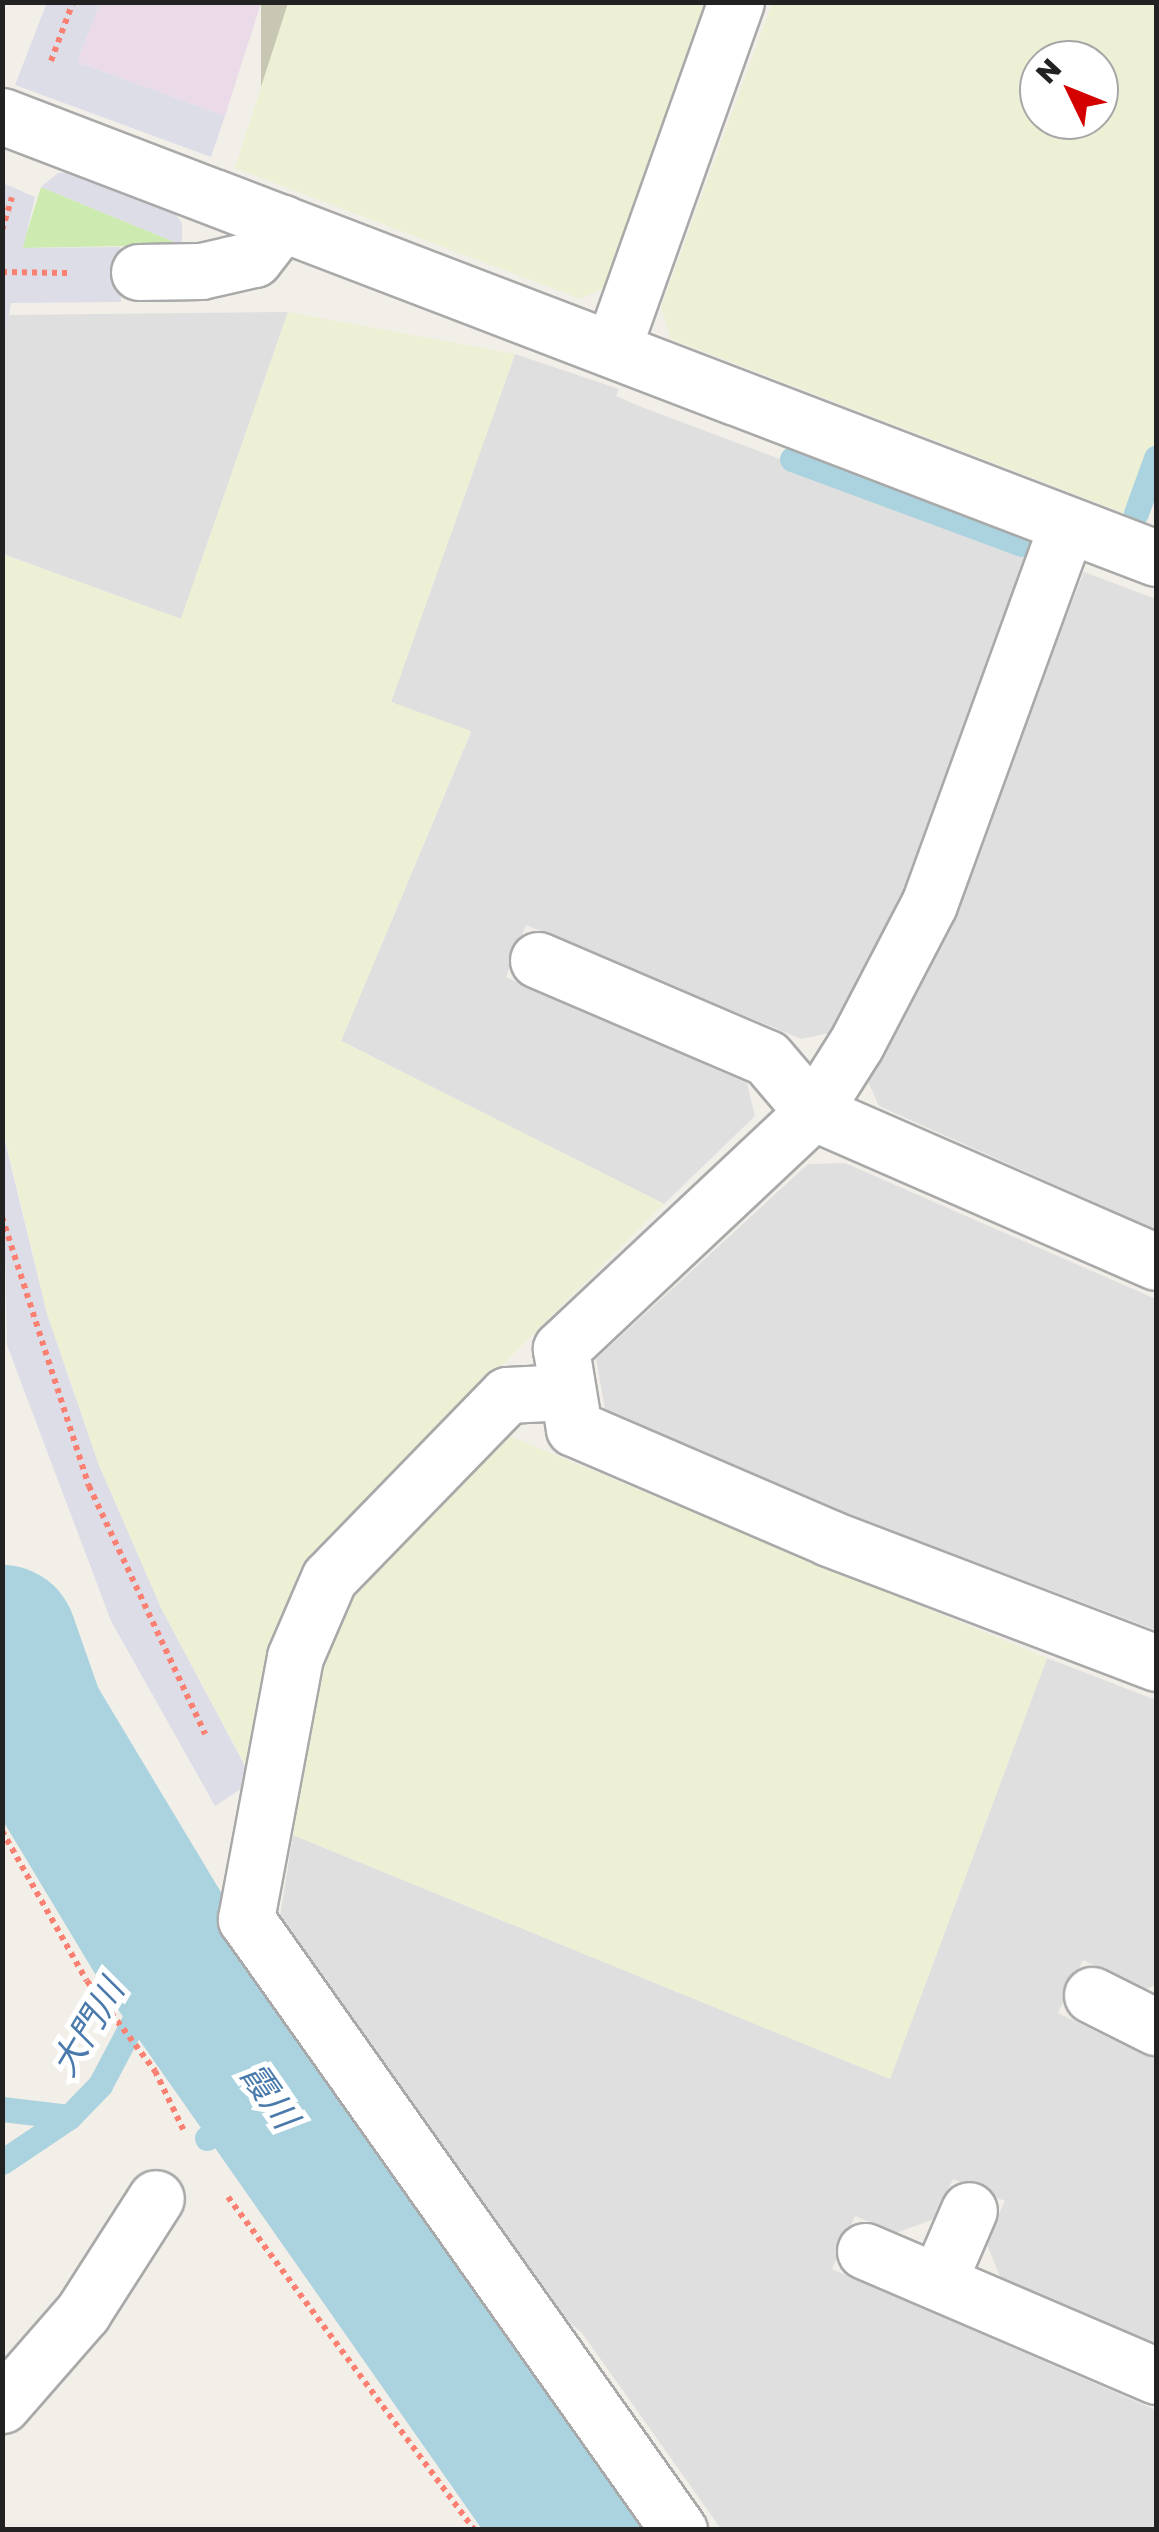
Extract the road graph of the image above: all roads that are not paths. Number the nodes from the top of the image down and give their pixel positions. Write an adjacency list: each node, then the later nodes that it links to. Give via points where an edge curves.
1 (736, 2): 5 (street)
2 (13, 120): 3 (street)
3 (282, 223): 4 (street, via 254,259 201,271); 5 (street)
4 (139, 272)
5 (612, 347): 6 (street)
6 (1066, 525): 7 (street); 9 (street, via 929,904)
7 (1156, 558)
8 (538, 960): 9 (street, via 767,1058)
9 (813, 1112): 10 (street); 11 (street, via 561,1350)
10 (1156, 1262)
11 (567, 1392): 12 (street, via 574,1428 829,1538); 21 (street, via 507,1395 329,1578 295,1656 246,1918)
12 (1156, 1663)
13 (1092, 1995): 14 (street)
14 (1156, 2027)
15 (156, 2198): 20 (street, via 83,2312)
16 (969, 2210): 18 (street)
17 (865, 2251): 18 (street)
18 (938, 2282): 19 (street)
19 (1156, 2376)
20 (2, 2405)
21 (678, 2530)

